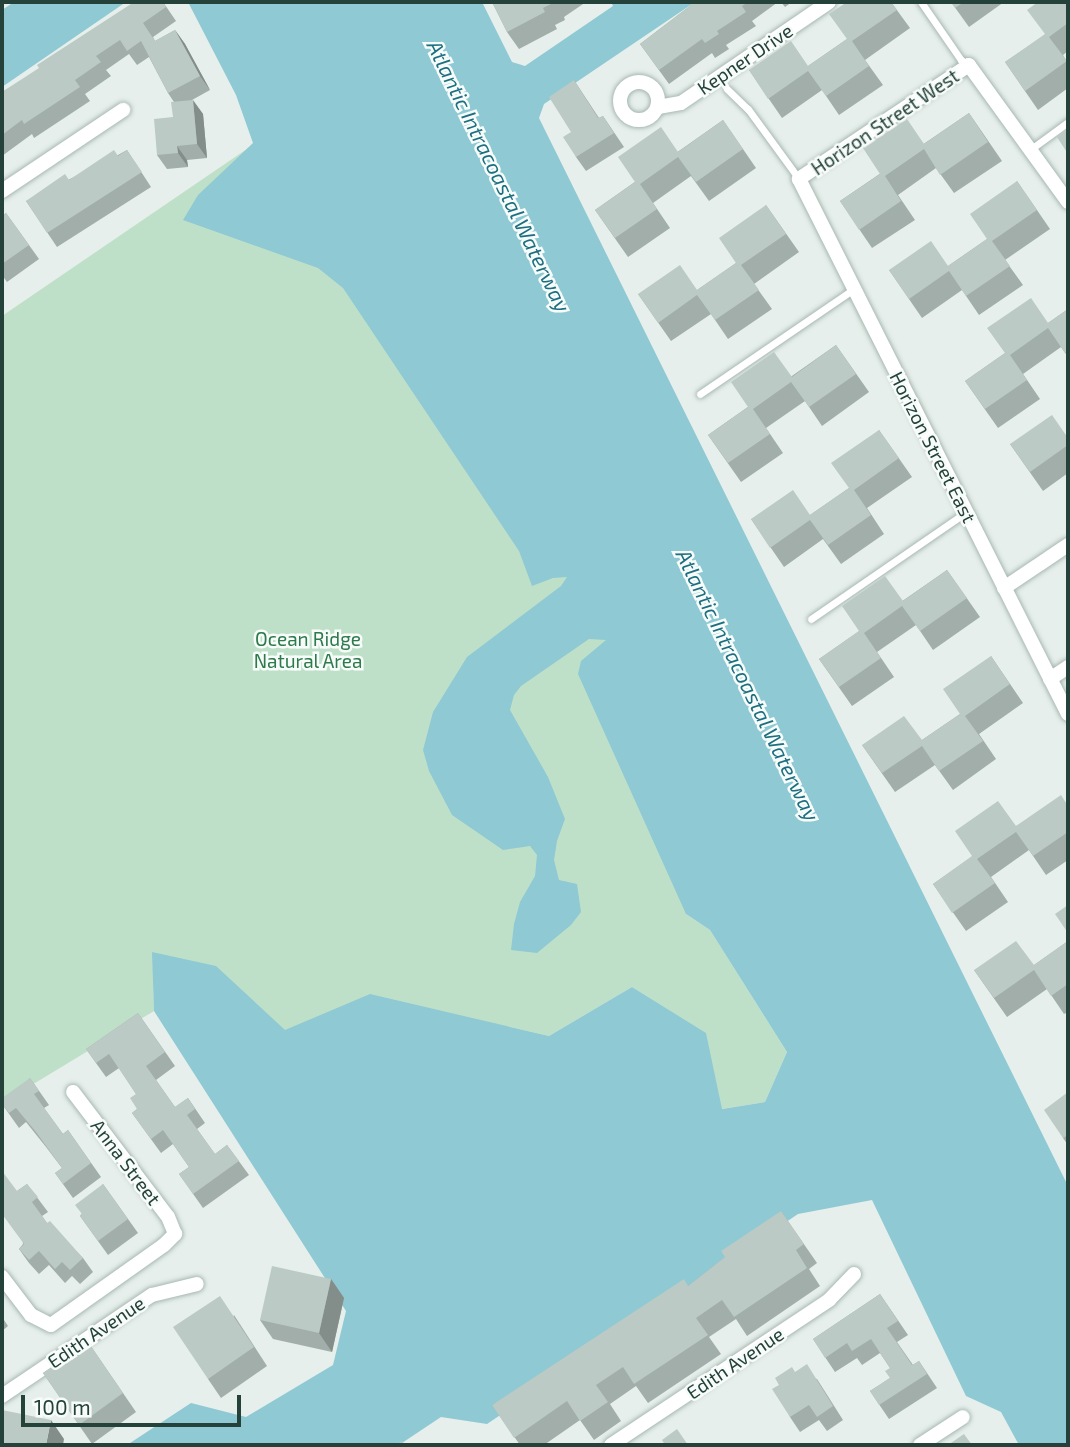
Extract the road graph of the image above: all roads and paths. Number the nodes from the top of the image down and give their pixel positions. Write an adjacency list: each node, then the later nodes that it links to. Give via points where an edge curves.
1 (829, 2): 5 (street, Kepner Drive, via 681,103)
2 (921, 2): 3 (lane)
3 (969, 65): 8 (street, Horizon Street West); 9 (street, Horizon Street West)
4 (727, 89): 9 (lane, via 748,109)
5 (657, 107)
6 (123, 110): 10 (street)
7 (1068, 122): 8 (lane)
8 (1031, 149): 11 (street, Horizon Street West)
9 (799, 179): 12 (street, Horizon Street East)
10 (2, 191)
11 (1068, 202)
12 (854, 289): 13 (lane); 14 (street, Horizon Street East)
13 (700, 394)
14 (966, 512): 16 (street, Horizon Street East); 17 (lane)
15 (1068, 545): 16 (street)
16 (1004, 587): 19 (street, Horizon Street East)
17 (811, 619)
18 (1068, 667): 19 (street)
19 (1050, 679): 20 (street, Horizon Street East)
20 (1068, 714)
21 (73, 1092): 23 (street, Anna Street, via 169,1217 175,1234 51,1325 32,1315)
22 (854, 1274): 27 (street, Edith Avenue, via 829,1300)
23 (2, 1277)
24 (198, 1284): 25 (street, Edith Avenue, via 152,1295)
25 (2, 1396)
26 (963, 1417): 28 (street)
27 (611, 1445)
28 (920, 1445)

